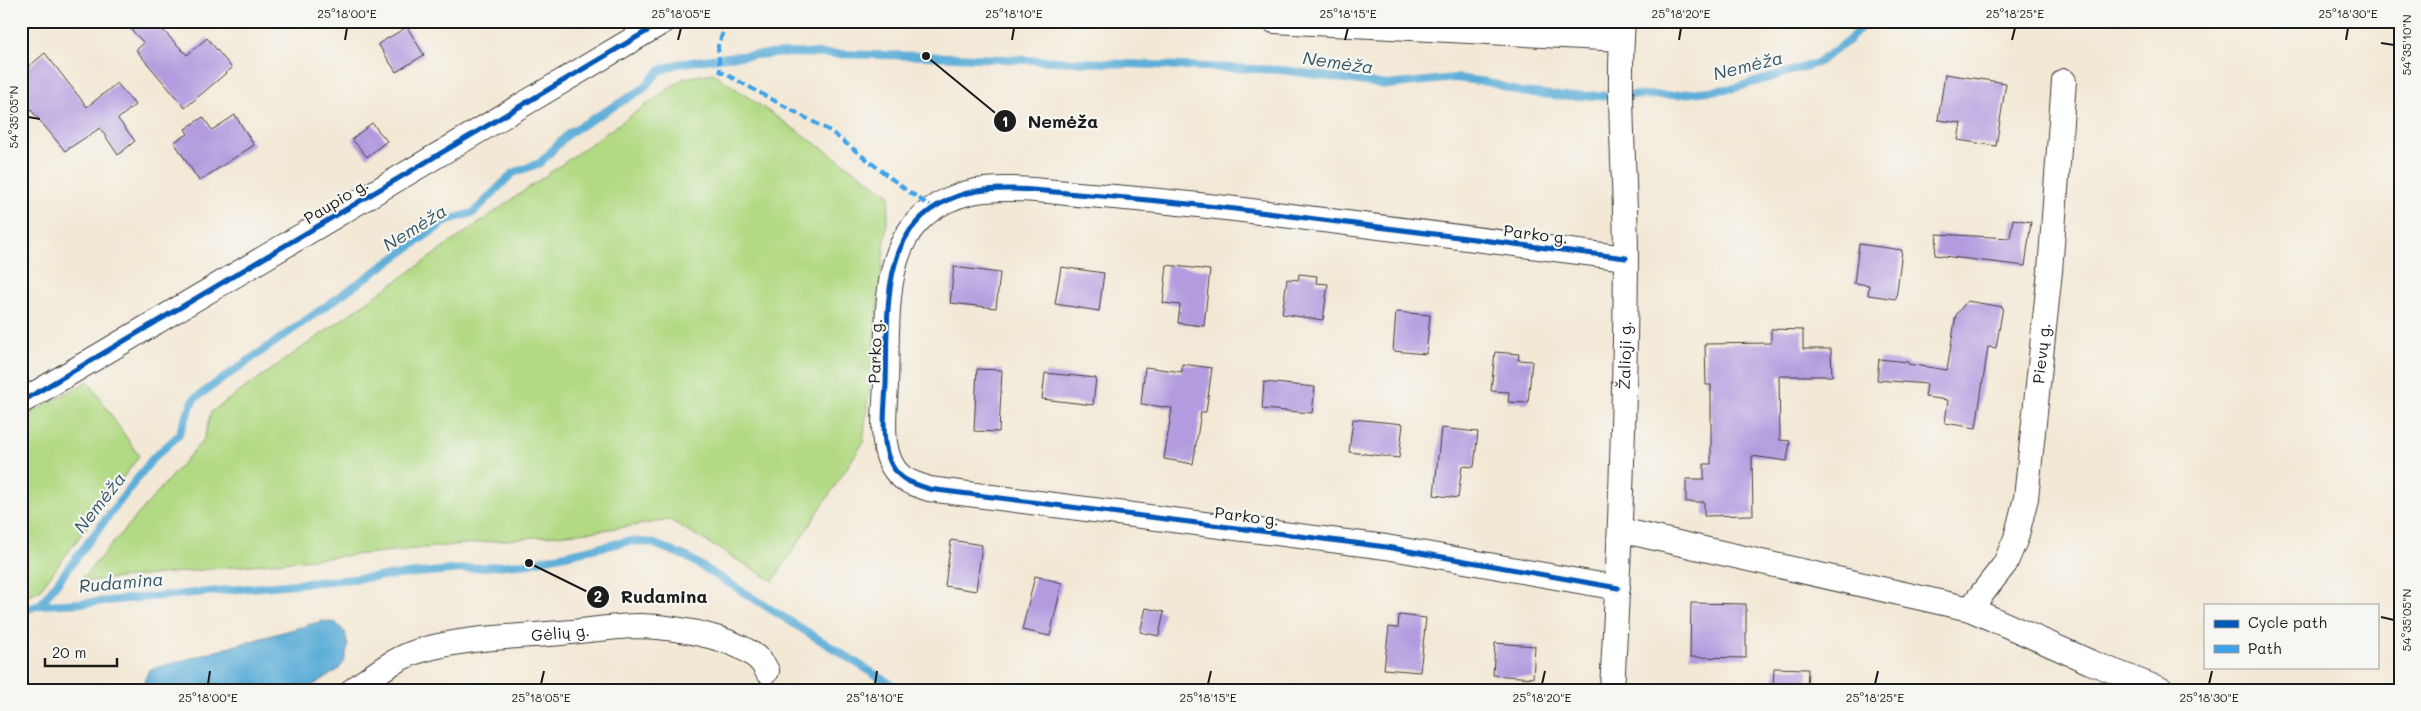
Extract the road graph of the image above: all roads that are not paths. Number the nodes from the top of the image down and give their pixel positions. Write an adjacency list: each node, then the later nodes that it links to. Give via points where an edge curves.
1 (664, 21): 6 (street, Paupio g.)
2 (1274, 21): 3 (street)
3 (1622, 30): 5 (street, Žalioji g., via 1620,111)
4 (2064, 82): 9 (street, Pievų g., via 2050,271 2026,498 2016,538 2005,564)
5 (1626, 258): 7 (street, Žalioji g.); 8 (street, Parko g., via 1167,201 1016,189 983,190 957,196 933,208 916,222 905,239 893,270 889,296 885,431 887,454 893,469 905,479 930,489 1386,546)
6 (21, 402)
7 (1620, 530): 8 (street, Žalioji g.); 9 (street)
8 (1618, 588): 12 (street, Žalioji g.)
9 (1970, 609): 13 (street)
10 (767, 671): 11 (street, Gėlių g., via 763,661 751,653 709,634 640,626 471,640 420,650 382,668)
11 (353, 690)
12 (1612, 690)
13 (2162, 690)

